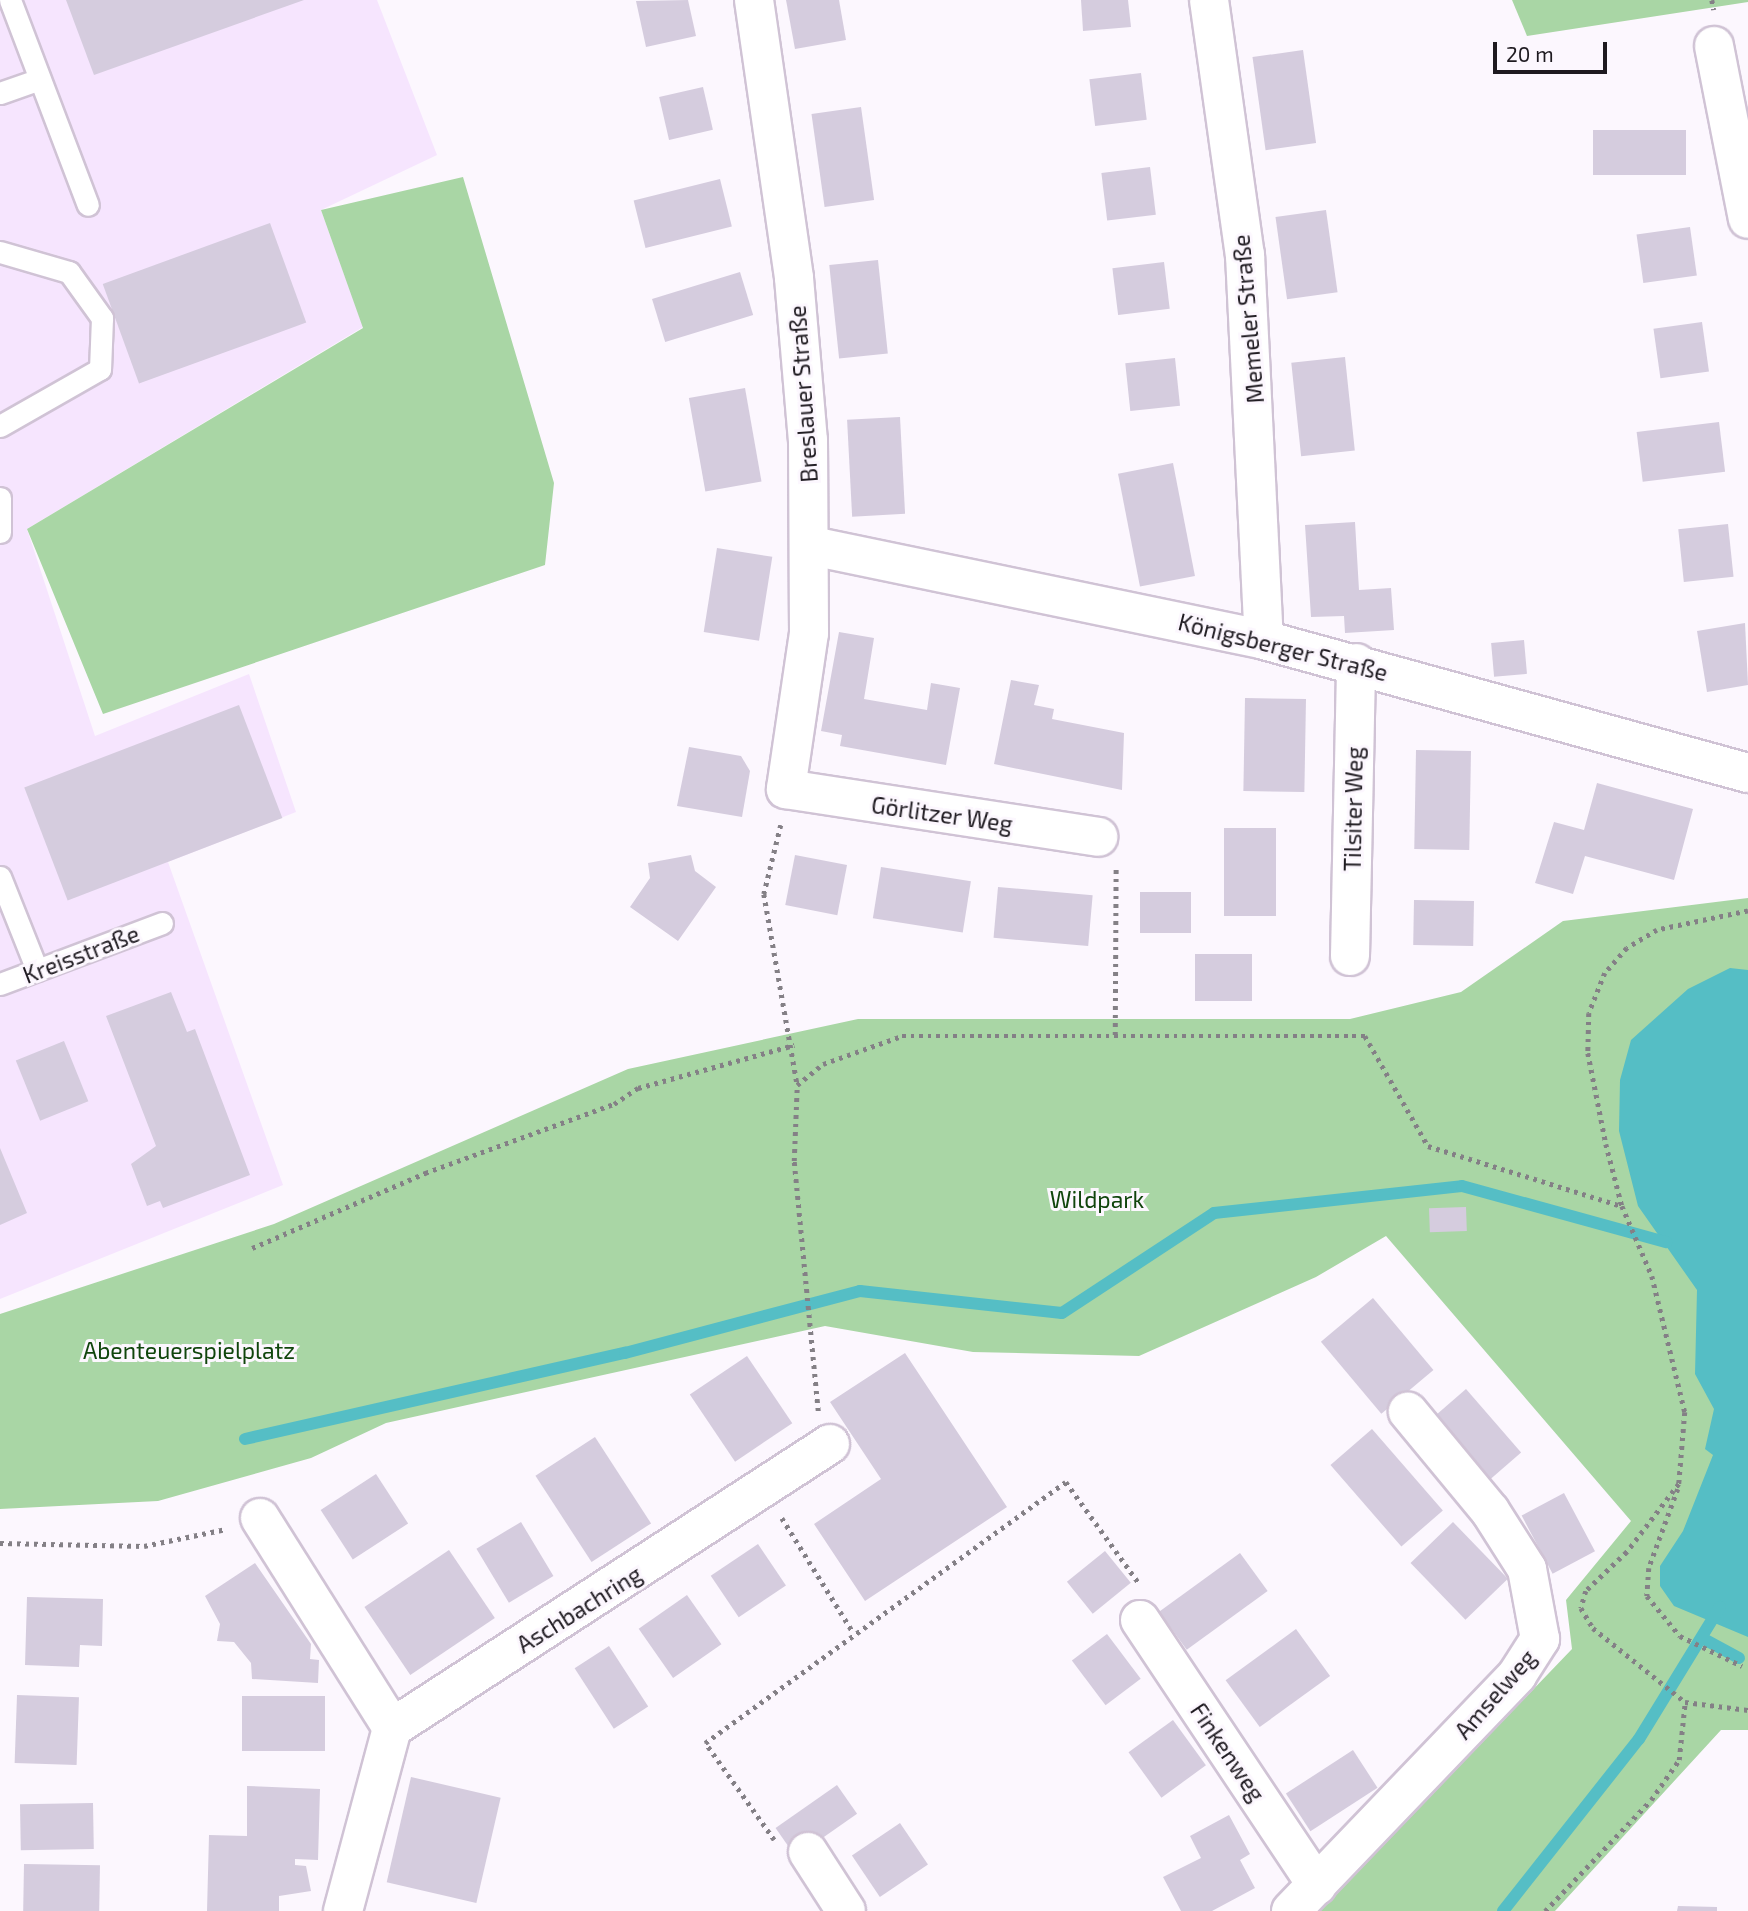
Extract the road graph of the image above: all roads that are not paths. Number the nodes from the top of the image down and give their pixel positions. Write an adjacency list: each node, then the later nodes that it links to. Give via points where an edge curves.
1 (10, 0): 5 (lane)
2 (754, 0): 13 (street, Breslauer Straße, via 794,278)
3 (1209, 0): 14 (street, Memeler Straße, via 1245,255)
4 (1714, 46): 8 (street)
5 (40, 79): 6 (lane); 7 (lane)
6 (0, 93)
7 (88, 205)
8 (1748, 219)
9 (0, 252): 10 (lane, via 69,272 102,318 100,369)
10 (0, 426)
11 (0, 498): 12 (lane)
12 (0, 532)
13 (812, 546): 14 (street, Königsberger Straße); 17 (street, Breslauer Straße, via 809,633)
14 (1264, 640): 15 (street, Königsberger Straße)
15 (1356, 663): 16 (street, Königsberger Straße); 21 (street, Tilsiter Weg)
16 (1748, 773)
17 (786, 789): 18 (street, Görlitzer Weg)
18 (1098, 836)
19 (0, 877): 22 (lane)
20 (162, 923): 22 (lane, Kreisstraße)
21 (1350, 956)
22 (37, 970): 23 (lane, Kreisstraße)
23 (0, 984)
24 (1408, 1412): 30 (street, Amselweg, via 1490,1511 1527,1569 1540,1639 1517,1675)
25 (831, 1444): 28 (street, Aschbachring, via 773,1503)
26 (260, 1518): 28 (street)
27 (1140, 1620): 30 (street, Finkenweg)
28 (392, 1728): 31 (street)
29 (808, 1852): 32 (street)
30 (1304, 1898)
31 (343, 1911)
32 (846, 1911)

